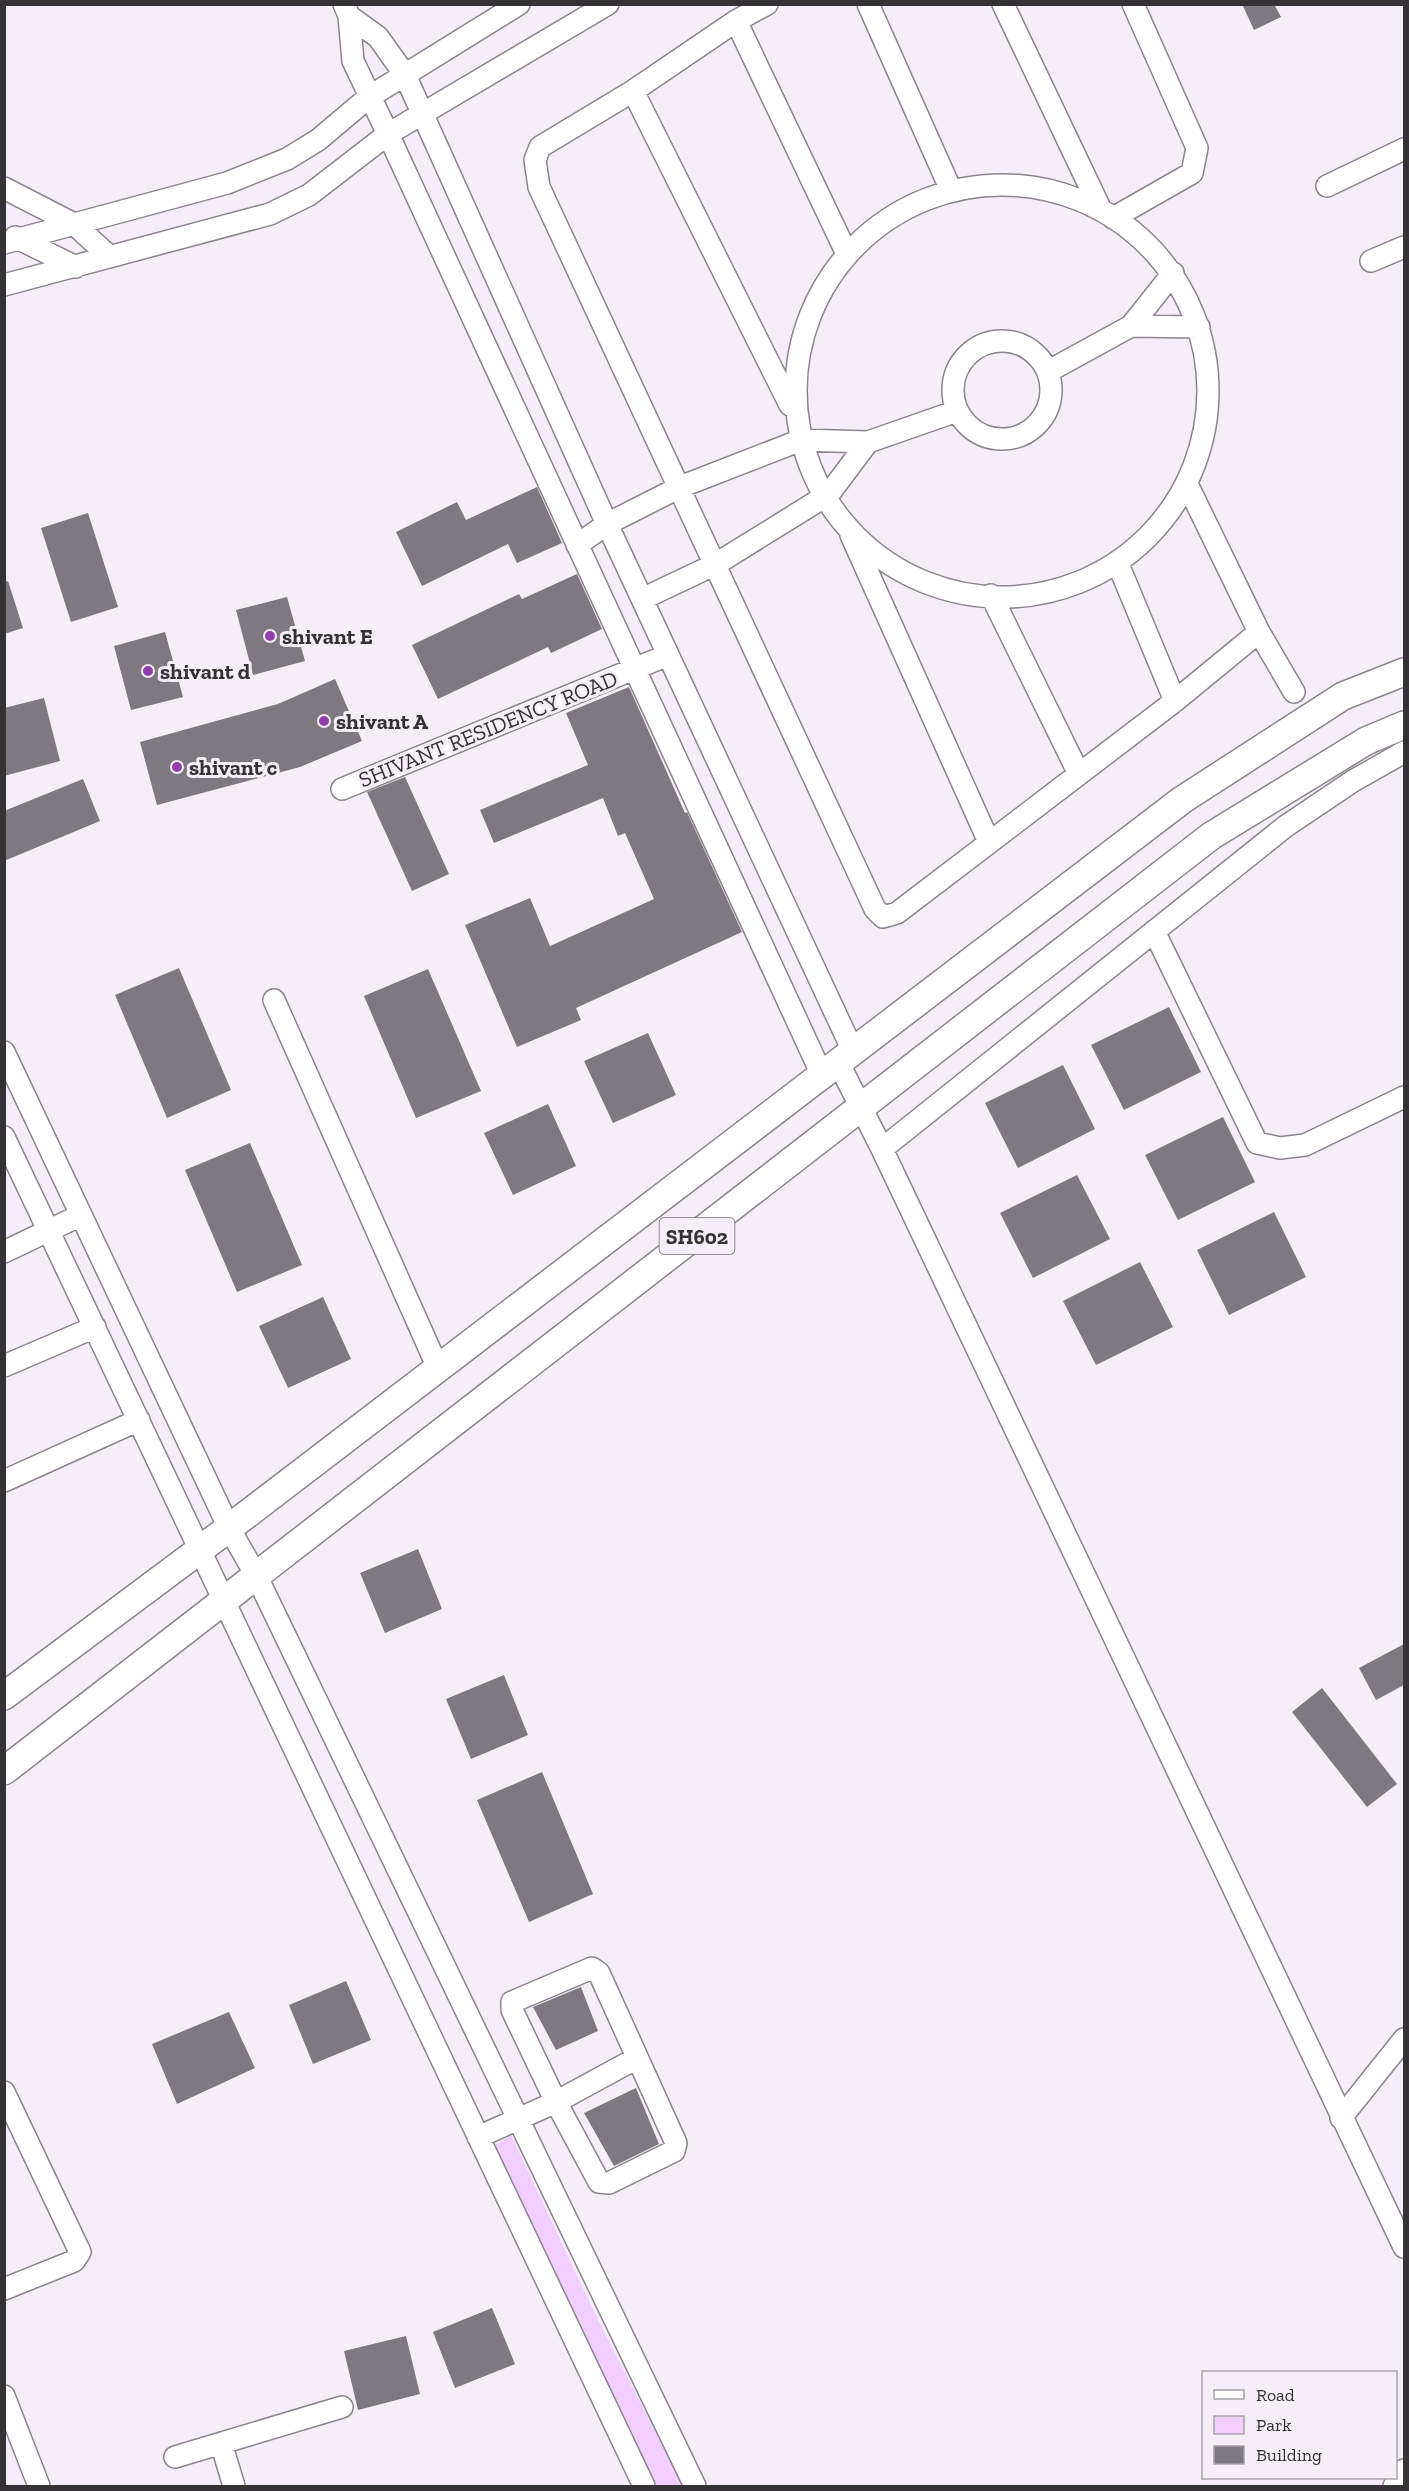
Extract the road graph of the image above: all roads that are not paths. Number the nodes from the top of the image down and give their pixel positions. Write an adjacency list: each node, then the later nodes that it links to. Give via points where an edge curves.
1 (519, 4): 9 (street)
2 (608, 4): 12 (street)
3 (767, 4): 8 (street)
4 (868, 4): 17 (street)
5 (1003, 4): 18 (street)
6 (1133, 4): 18 (street, via 1197,154 1192,173)
7 (347, 10): 9 (street, via 378,37); 11 (street, via 353,61)
8 (736, 21): 10 (street); 22 (street)
9 (405, 75): 11 (street); 12 (street)
10 (633, 91): 31 (street); 36 (street, via 540,147 535,159 539,187)
11 (369, 98): 13 (street); 19 (street, via 318,140 262,171)
12 (422, 114): 13 (street); 38 (street)
13 (388, 134): 23 (street, via 309,195 270,214); 40 (street)
14 (1404, 149): 15 (street)
15 (1327, 186)
16 (4, 188): 19 (street)
17 (950, 189): 18 (street, via 1022,185 1067,196); 22 (street, via 890,218)
18 (1107, 214): 26 (street, via 1136,232)
19 (74, 224): 20 (street); 23 (street)
20 (9, 238): 25 (street)
21 (1404, 247): 24 (street)
22 (847, 254): 31 (street, via 826,283 802,332)
23 (110, 257): 25 (street)
24 (1371, 261)
25 (76, 267): 27 (street)
26 (1173, 273): 28 (street); 29 (street)
27 (4, 285)
28 (1131, 326): 29 (street); 30 (street)
29 (1199, 327): 35 (street, via 1208,379 1205,432)
30 (1049, 370): 32 (street, via 1050,404 1043,419 1015,438 981,435); 32 (street, via 1040,357 1021,344 998,340 982,344 959,365 953,380)
31 (790, 405): 33 (street)
32 (957, 411): 34 (street)
33 (801, 440): 34 (street); 36 (street); 37 (street)
34 (868, 442): 37 (street)
35 (1188, 486): 42 (street, via 1148,539); 45 (street)
36 (680, 487): 38 (street); 41 (street)
37 (829, 494): 39 (street); 41 (street)
38 (607, 524): 40 (street); 44 (street)
39 (850, 532): 43 (street, via 902,572 964,594); 55 (street)
40 (577, 544): 47 (street)
41 (716, 564): 44 (street); 55 (street, via 875,909 884,917 897,913)
42 (1118, 564): 43 (street, via 1094,577 1030,596); 50 (street)
43 (991, 595): 53 (street)
44 (642, 599): 46 (street)
45 (1259, 632): 49 (street); 50 (street)
46 (668, 655): 47 (street, SHIVANT RESIDENCY ROAD); 59 (street)
47 (634, 670): 54 (street, SHIVANT RESIDENCY ROAD); 59 (street)
48 (1404, 672): 59 (main road, SH602, via 1343,696 1182,800)
49 (1293, 692)
50 (1175, 701): 53 (street)
51 (1404, 725): 61 (main road, SH602, via 1366,741 1211,836)
52 (1404, 752): 56 (street, via 1286,826)
53 (1079, 774): 55 (street)
54 (342, 789)
55 (989, 842)
56 (1154, 931): 60 (street, via 1257,1143 1280,1148 1305,1145); 63 (street)
57 (274, 1000): 69 (street)
58 (4, 1052): 64 (street)
59 (838, 1063): 61 (street); 69 (main road, SH602)
60 (1404, 1097)
61 (862, 1107): 63 (street); 74 (main road, SH602)
62 (5, 1141): 65 (street)
63 (882, 1149): 82 (street)
64 (81, 1215): 65 (street); 72 (street)
65 (49, 1231): 66 (street); 67 (street)
66 (4, 1252)
67 (95, 1327): 68 (street); 70 (street)
68 (4, 1366)
69 (438, 1368): 72 (main road, SH602)
70 (139, 1420): 71 (street); 73 (street)
71 (4, 1481)
72 (229, 1528): 73 (main road, SH602); 74 (street)
73 (200, 1548): 75 (street); 76 (main road, SH602)
74 (257, 1577): 75 (main road, SH602); 83 (street)
75 (224, 1602): 77 (main road, SH602); 84 (street)
76 (4, 1695)
77 (4, 1771)
78 (1404, 2039): 82 (street)
79 (637, 2058): 81 (street); 81 (street, via 676,2143 674,2151 609,2183 599,2182); 81 (street, via 599,1973 592,1968 512,2002 512,2010)
80 (4, 2092): 86 (street, via 80,2252 74,2261)
81 (556, 2102): 83 (street)
82 (1341, 2118): 85 (street)
83 (519, 2120): 84 (street); 95 (street)
84 (478, 2137): 94 (street)
85 (1404, 2247)
86 (4, 2289)
87 (4, 2396): 92 (street)
88 (342, 2407): 89 (street)
89 (221, 2443): 90 (street); 93 (street)
90 (175, 2457)
91 (1404, 2470): 96 (street)
92 (39, 2487)
93 (234, 2487)
94 (644, 2487)
95 (695, 2487)
96 (1394, 2487)

